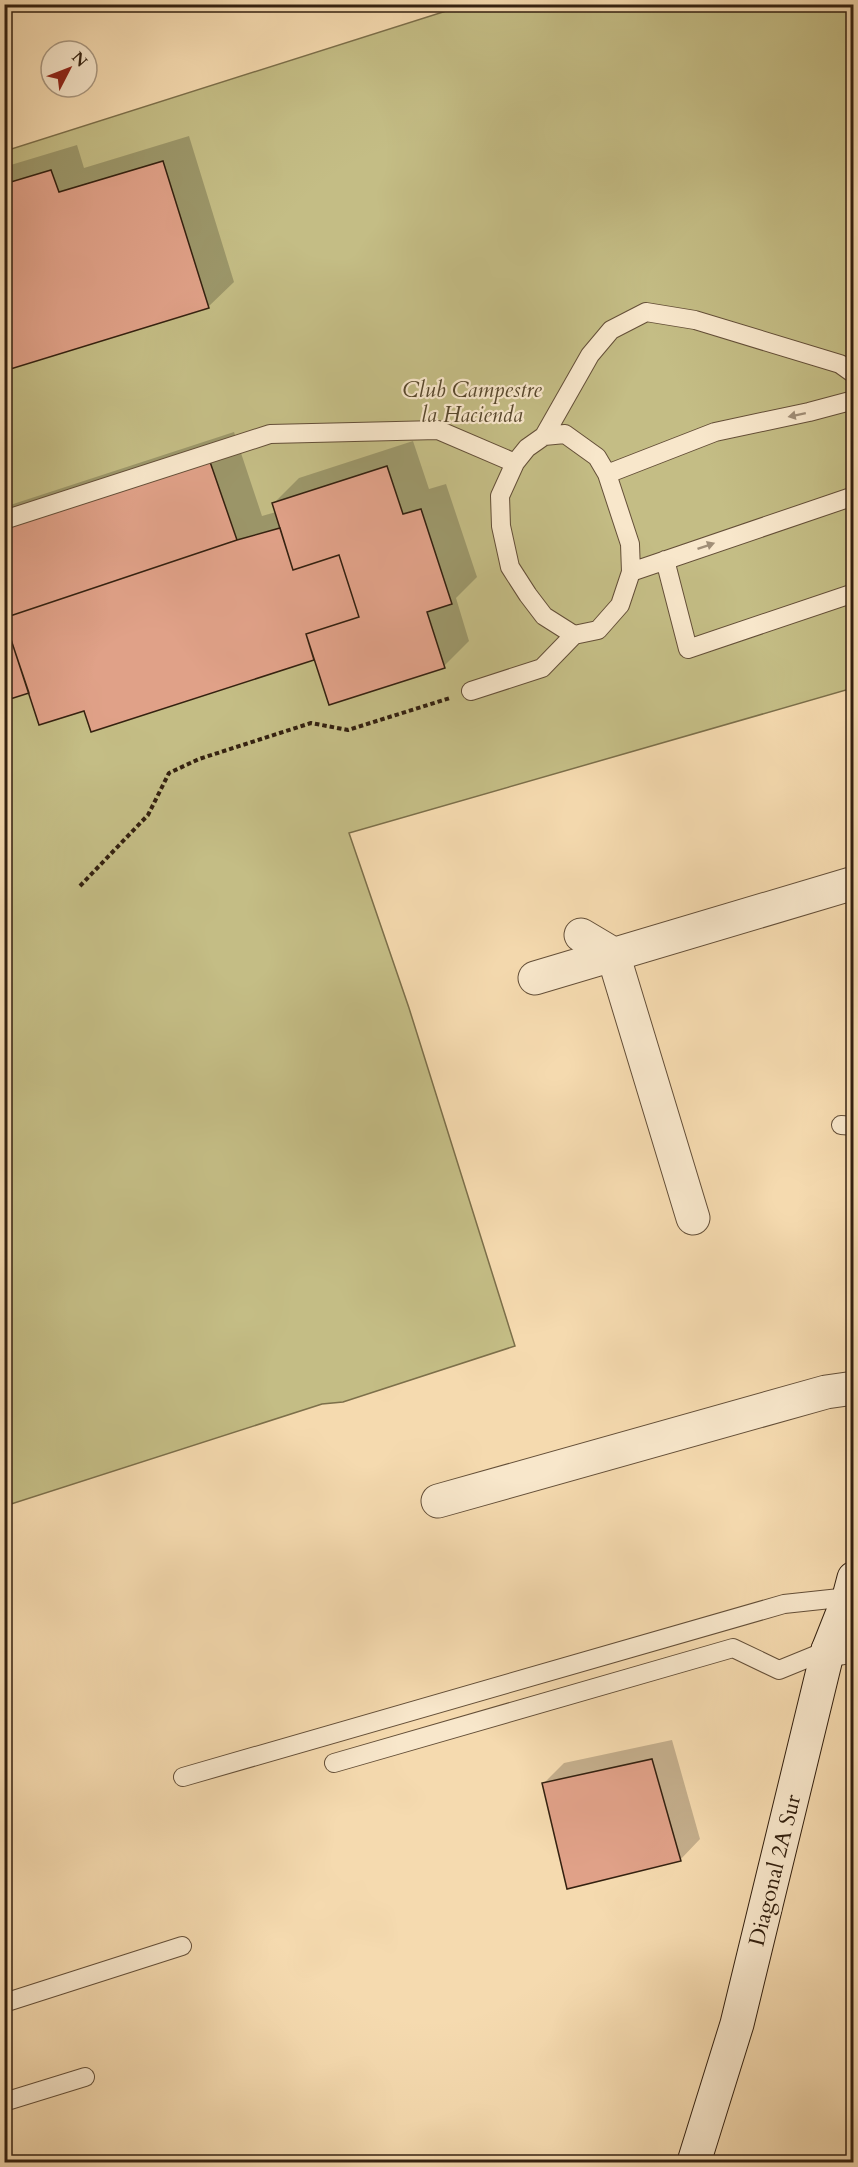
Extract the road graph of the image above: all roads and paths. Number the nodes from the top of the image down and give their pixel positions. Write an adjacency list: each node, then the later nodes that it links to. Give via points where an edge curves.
1 (854, 374): 3 (lane, via 840,364 733,330 646,312 611,330 590,355)
2 (854, 400): 5 (lane, one-way to 5, via 715,432)
3 (544, 436): 4 (lane); 5 (lane, via 565,434 597,457)
4 (515, 463): 7 (lane, via 438,430 270,434); 11 (lane, via 500,496 501,526 510,567 544,616)
5 (607, 474): 9 (lane, via 630,544)
6 (854, 496): 8 (lane, one-way to 6)
7 (4, 520)
8 (665, 561): 9 (lane); 10 (lane, via 688,649)
9 (631, 572): 11 (lane, via 620,605 598,630)
10 (854, 593)
11 (574, 635): 12 (lane, via 542,668)
12 (471, 691): 14 (path, via 348,730 311,723 199,759 169,773 148,815)
13 (854, 883): 16 (street)
14 (80, 886)
15 (580, 935): 16 (street)
16 (614, 954): 17 (street); 18 (street)
17 (535, 978)
18 (693, 1218)
19 (854, 1388): 20 (street, via 826,1392)
20 (438, 1501)
21 (851, 1587): 22 (street, Diagonal 2A Sur); 24 (lane)
22 (841, 1648): 23 (lane, via 779,1670 733,1648); 29 (street, Diagonal 2A Sur, via 737,2024)
23 (334, 1763)
24 (183, 1777)
25 (182, 1946): 26 (lane)
26 (4, 2003)
27 (85, 2077): 28 (lane)
28 (4, 2102)
29 (694, 2163)

